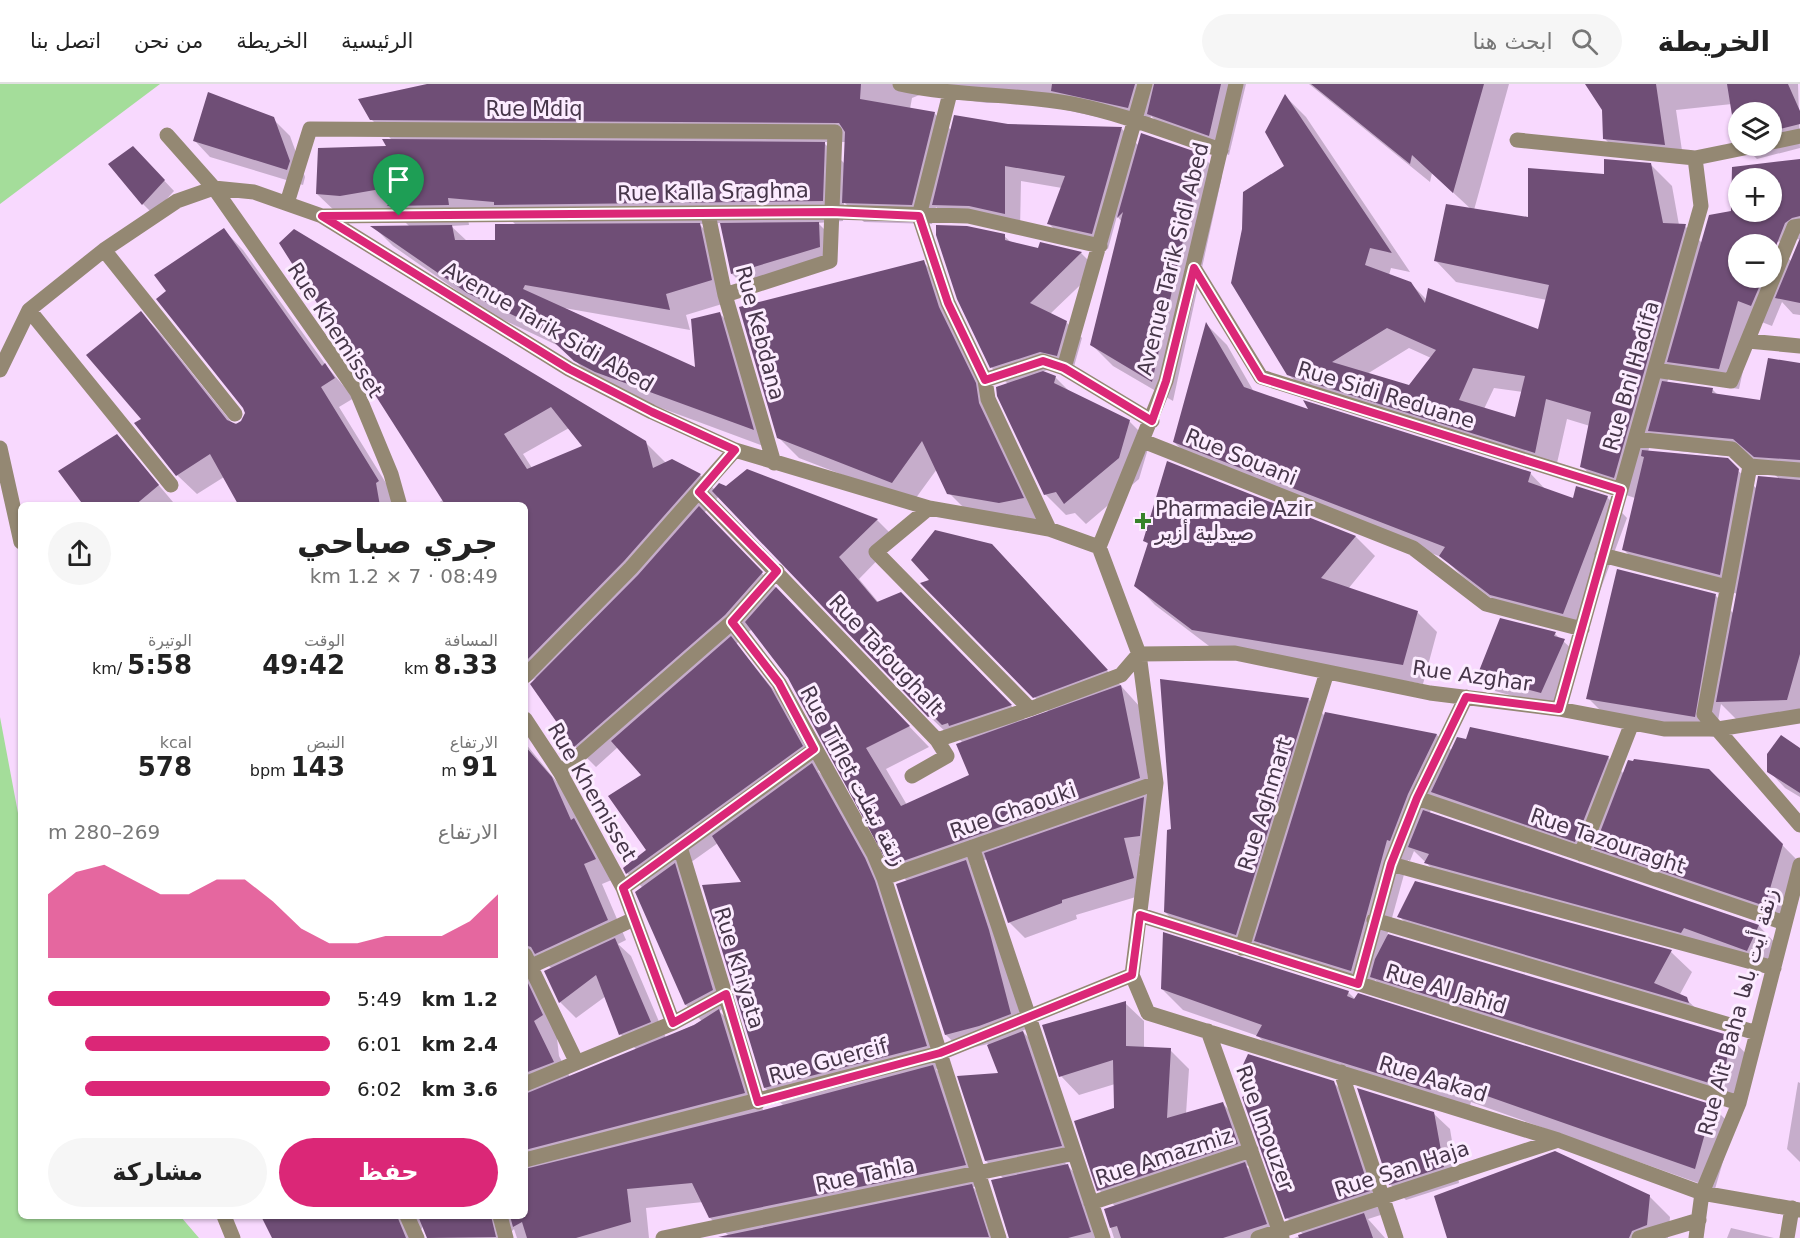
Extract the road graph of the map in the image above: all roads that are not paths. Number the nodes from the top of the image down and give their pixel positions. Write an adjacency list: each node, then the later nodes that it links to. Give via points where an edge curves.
1 (900, 84): 5 (street)
2 (1145, 84): 6 (street)
3 (1236, 84): 11 (street, Avenue Tarik Sidi Abed)
4 (1011, 90): 5 (street); 6 (street)
5 (950, 93): 19 (street)
6 (1133, 121): 11 (street); 21 (street)
7 (167, 135): 14 (street, Rue Khemisset)
8 (1800, 136): 10 (street)
9 (1517, 140): 13 (street)
10 (1782, 140)
11 (1221, 150): 23 (street, Avenue Tarik Sidi Abed)
12 (1728, 151): 13 (street)
13 (1695, 158): 30 (street, Rue Bni Hadifa, via 1701,206)
14 (214, 188): 15 (street, Avenue Tarik Sidi Abed, via 254,192); 22 (street, Avenue Tarik Sidi Abed, via 177,201); 44 (street, Rue Khemisset, via 357,392)
15 (287, 204): 16 (street, Rue Mdiq, via 310,129 835,132); 18 (street, Avenue Tarik Sidi Abed)
16 (832, 212): 17 (street, Rue Kalla Sraghna); 19 (street, Rue Kalla Sraghna); 24 (street, via 830,261)
17 (708, 214): 18 (street, Rue Kalla Sraghna); 24 (street, Rue Kebdana)
18 (322, 216): 37 (street, Avenue Tarik Sidi Abed, via 569,369)
19 (919, 216): 21 (street, Rue Kalla Sraghna, via 968,216); 31 (street, via 948,303)
20 (1800, 226): 26 (street, via 1794,227)
21 (1100, 246): 28 (street)
22 (104, 250): 25 (street, Avenue Tarik Sidi Abed); 32 (street)
23 (1194, 268): 33 (street, Avenue Tarik Sidi Abed); 42 (street, Rue Sidi Reduane, via 1261,378)
24 (725, 294): 38 (street, Rue Kebdana)
25 (30, 310): 29 (street, Avenue Tarik Sidi Abed); 41 (street)
26 (1748, 341): 27 (street); 30 (street, via 1731,381)
27 (1800, 346)
28 (1064, 368): 31 (street, via 1043,361); 33 (street)
29 (0, 370)
30 (1655, 370): 34 (street, Rue Bni Hadifa)
31 (985, 380): 47 (street, via 988,399)
32 (235, 414)
33 (1152, 421): 35 (street, Avenue Tarik Sidi Abed)
34 (1635, 439): 39 (street, via 1732,449); 42 (street, Rue Bni Hadifa)
35 (1143, 441): 48 (street, Avenue Tarik Sidi Abed); 53 (street, Rue Souani, via 1413,548 1486,604)
36 (0, 448): 46 (street)
37 (735, 450): 38 (street, Avenue Tarik Sidi Abed); 43 (street)
38 (774, 463): 45 (street, Avenue Tarik Sidi Abed)
39 (1750, 466): 40 (street); 51 (street)
40 (1800, 470)
41 (171, 485)
42 (1621, 490): 49 (street, Rue Bni Hadifa)
43 (699, 492): 50 (street, Rue Tafoughalt); 56 (street)
44 (399, 502)
45 (929, 508): 47 (street, Avenue Tarik Sidi Abed); 59 (street, via 876,552)
46 (18, 529)
47 (1049, 529): 48 (street, Avenue Tarik Sidi Abed)
48 (1099, 547): 54 (street)
49 (1602, 555): 51 (street); 53 (street, Rue Bni Hadifa)
50 (777, 571): 52 (street); 64 (street, Rue Tafoughalt)
51 (1727, 587): 63 (street, via 1704,714)
52 (732, 622): 65 (street, Rue Tiflet زنقة تيفلت, via 779,683); 66 (street)
53 (1582, 629): 58 (street, Rue Bni Hadifa)
54 (1139, 654): 55 (street, Rue Azghar, via 1235,653); 59 (street, Rue Tafoughalt, via 1121,675); 68 (street)
55 (1327, 672): 57 (street, Rue Azghar); 82 (street, Rue Aghmart)
56 (528, 673)
57 (1466, 697): 58 (street, Rue Azghar); 69 (street)
58 (1559, 709): 62 (street, Rue Azghar)
59 (1030, 710): 64 (street, Rue Tafoughalt)
60 (1800, 716): 63 (street, Rue Azghar)
61 (528, 723): 66 (street, Rue Khemisset)
62 (1632, 723): 63 (street, Rue Azghar, via 1664,729); 73 (street)
63 (1718, 729): 70 (street)
64 (937, 740): 67 (street, via 947,756)
65 (814, 749): 71 (street); 76 (street, Rue Tiflet زنقة تيفلت)
66 (560, 772): 77 (street, Rue Khemisset)
67 (912, 776)
68 (1155, 783): 72 (street, Rue Chaouki); 78 (street)
69 (1417, 798): 73 (street, Rue Tazouraght); 74 (street)
70 (1800, 825)
71 (680, 847): 77 (street); 88 (street, Rue Khiyata)
72 (972, 847): 76 (street, Rue Chaouki); 89 (street)
73 (1581, 854): 81 (street, Rue Tazouraght)
74 (1391, 864): 80 (street); 85 (street)
75 (1800, 866): 81 (street, Rue Ait Baha زنقة أيت باها)
76 (884, 878): 93 (street, Rue Tiflet زنقة تيفلت)
77 (623, 888): 79 (street, Rue Khemisset)
78 (1140, 915): 82 (street, Rue Al Jahid); 86 (street)
79 (634, 920): 83 (street); 90 (street, Rue Khemisset)
80 (1374, 921): 87 (street); 92 (street)
81 (1785, 924): 85 (street, Rue Ait Baha زنقة أيت باها)
82 (1242, 948): 87 (street, Rue Al Jahid)
83 (528, 963)
84 (528, 965): 94 (street)
85 (1774, 968): 92 (street, Rue Ait Baha زنقة أيت باها)
86 (1132, 975): 89 (street, Rue Guercif); 91 (street, Rue Aakad, via 1148,1013)
87 (1358, 984): 98 (street, Rue Al Jahid)
88 (726, 994): 90 (street); 97 (street, Rue Khiyata)
89 (1029, 1017): 93 (street, Rue Guercif); 101 (street)
90 (673, 1023): 94 (street)
91 (1208, 1031): 95 (street, Rue Aakad); 100 (street, Rue Imouzer)
92 (1757, 1033): 98 (street, Rue Ait Baha زنقة أيت باها)
93 (940, 1053): 97 (street, Rue Guercif); 103 (street, Rue Tiflet زنقة تيفلت)
94 (576, 1062): 96 (street)
95 (1341, 1072): 99 (street, Rue Aakad); 105 (street)
96 (528, 1082)
97 (758, 1102): 102 (street, Rue Guercif)
98 (1739, 1103): 104 (street, Rue Ait Baha زنقة أيت باها)
99 (1558, 1140): 104 (street, Rue Aakad); 105 (street, Rue San Haja)
100 (1251, 1150): 106 (street, Rue Amazmiz); 112 (street, Rue Imouzer)
101 (1074, 1153): 103 (street, Rue Tahla); 106 (street)
102 (528, 1159)
103 (978, 1172): 117 (street, Rue Tahla); 118 (street, Rue Tiflet زنقة تيفلت)
104 (1702, 1193): 107 (street, Rue Aakad); 111 (street, Rue Ait Baha زنقة أيت باها)
105 (1382, 1197): 112 (street, Rue San Haja); 120 (street)
106 (1091, 1203): 113 (street)
107 (1796, 1209): 123 (street)
108 (225, 1219): 114 (street)
109 (408, 1219): 115 (street)
110 (501, 1219): 116 (street)
111 (1699, 1220): 121 (street); 122 (street, Rue Ait Baha زنقة أيت باها)
112 (1281, 1234): 119 (street, Rue San Haja)
113 (1100, 1237)
114 (232, 1238)
115 (417, 1238)
116 (505, 1238)
117 (663, 1238)
118 (999, 1238)
119 (1258, 1238)
120 (1396, 1238)
121 (1639, 1238)
122 (1696, 1238)
123 (1786, 1238)

